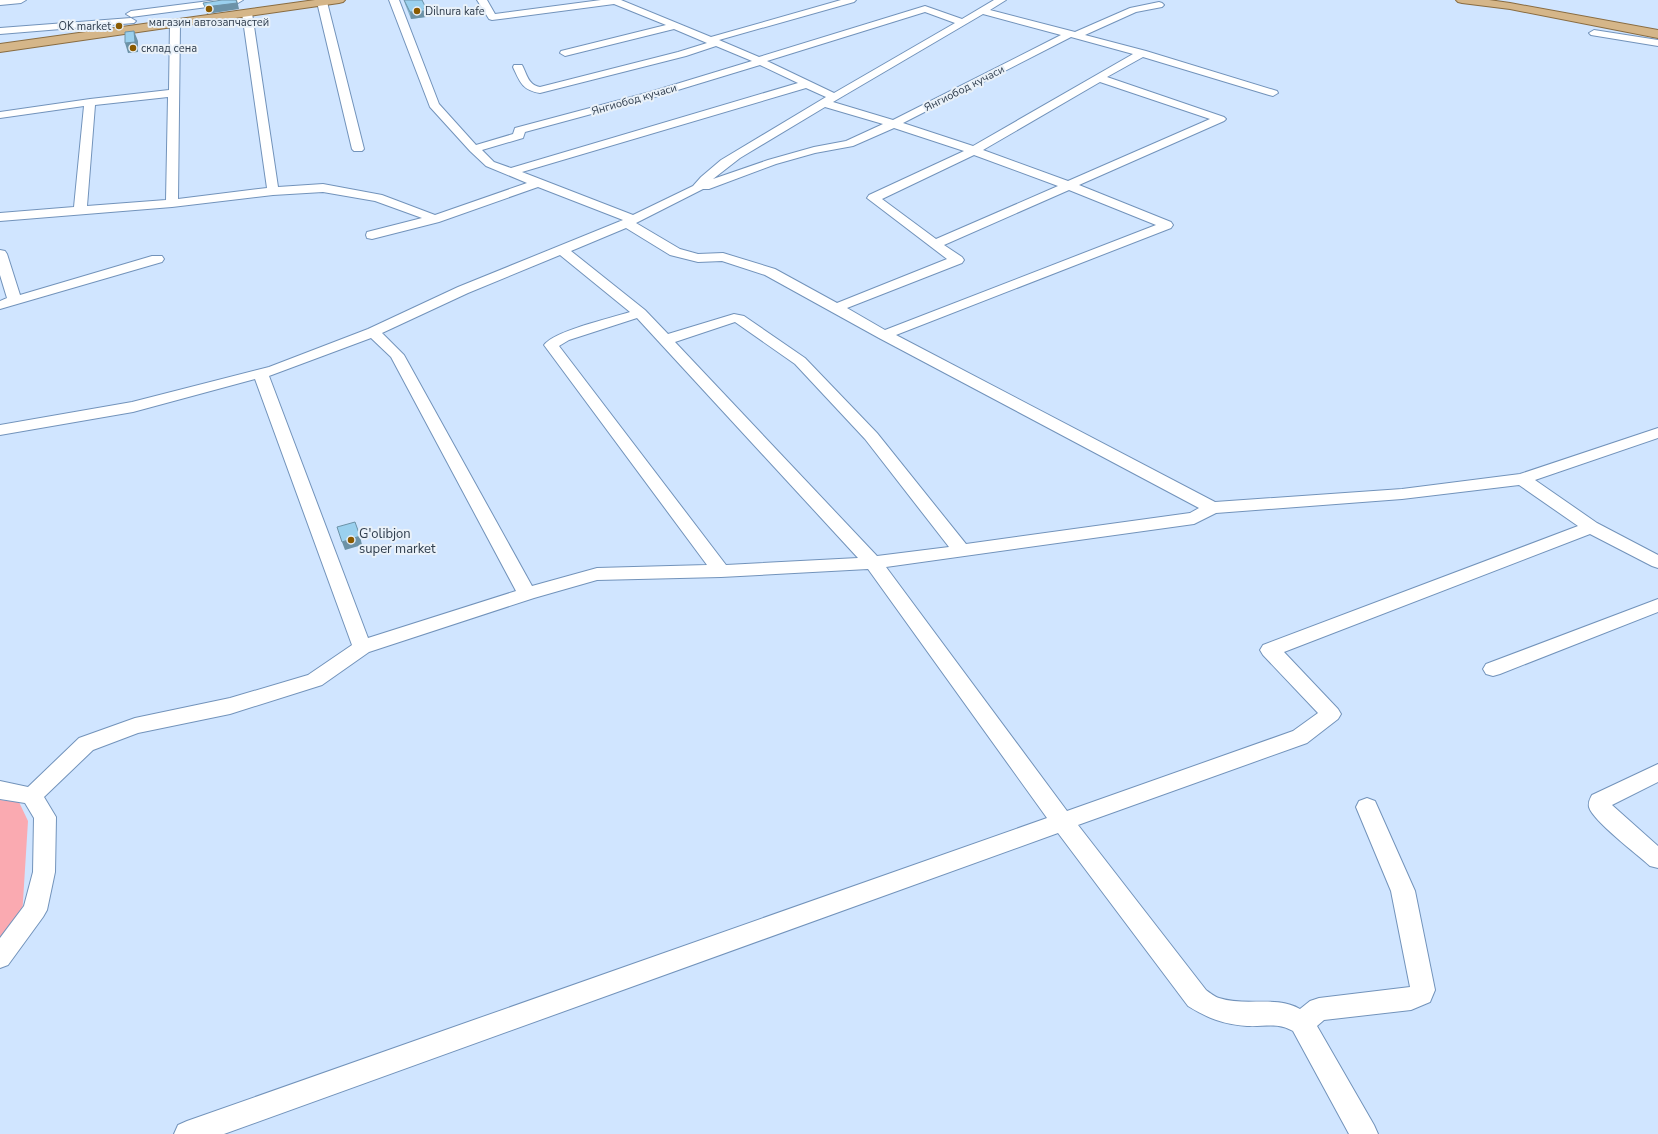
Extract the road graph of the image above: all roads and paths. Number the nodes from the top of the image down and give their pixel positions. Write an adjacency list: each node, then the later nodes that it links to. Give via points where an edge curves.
1 (21, 0): 10 (street)
2 (238, 0): 15 (street)
3 (339, 0): 11 (main road)
4 (394, 0): 39 (street, via 434,105)
5 (482, 0): 9 (street, via 492,17)
6 (851, 0): 23 (street)
7 (1000, 0): 13 (street, Янгиобод кучаси)
8 (1462, 0): 21 (main road, via 1510,6)
9 (614, 1): 18 (street)
10 (0, 2)
11 (322, 2): 14 (main road); 40 (street)
12 (1159, 5): 22 (street, Янгиобод кучаси, via 1133,10)
13 (981, 11): 16 (street, Янгиобод кучаси); 22 (street)
14 (247, 13): 17 (main road); 46 (street)
15 (131, 18): 17 (main road); 19 (street); 25 (main road)
16 (962, 22): 28 (street, Янгиобод кучаси, via 926,9); 34 (street, Янгиобод кучаси)
17 (175, 23): 33 (street)
18 (674, 26): 23 (street); 26 (street)
19 (0, 31)
20 (1594, 33): 24 (street)
21 (1658, 34)
22 (1073, 35): 27 (street); 38 (street, Янгиобод кучаси)
23 (713, 42): 28 (street); 29 (street, via 682,54 540,90 528,87)
24 (1658, 43)
25 (0, 48)
26 (565, 53)
27 (1142, 53): 30 (street); 32 (street)
28 (760, 61): 31 (street); 39 (street, Янгиобод кучаси, via 654,94 519,130 518,136)
29 (518, 67)
30 (1099, 78): 41 (street); 44 (street, via 1220,119)
31 (807, 84): 34 (street); 42 (street)
32 (1273, 93)
33 (174, 94): 35 (street); 47 (street)
34 (834, 97): 36 (street, Янгиобод кучаси)
35 (90, 102): 37 (street); 48 (street)
36 (824, 103): 38 (street); 45 (street, Янгиобод кучаси, via 726,163)
37 (0, 115)
38 (895, 123): 41 (street); 45 (street, Янгиобод кучаси, via 849,144 772,162)
39 (474, 148): 42 (street, via 490,164)
40 (358, 149)
41 (975, 150): 44 (street); 53 (street, via 873,198)
42 (511, 172): 43 (street)
43 (538, 183): 50 (street); 51 (street)
44 (1071, 185): 53 (street); 62 (street, via 1167,225)
45 (697, 189): 51 (street, Янгиобод кучаси)
46 (273, 191): 47 (street); 50 (street, via 323,188 378,198)
47 (172, 203): 48 (street)
48 (80, 211): 49 (street)
49 (0, 217)
50 (435, 219): 52 (street)
51 (630, 222): 54 (street, Янгиобод кучаси); 59 (street, via 675,252 698,258 723,257 770,272)
52 (372, 235)
53 (935, 244): 59 (street, via 957,260)
54 (562, 250): 60 (street); 61 (street, Янгиобод кучаси, via 463,290)
55 (0, 254): 57 (street)
56 (157, 259): 57 (street)
57 (15, 301): 58 (street)
58 (0, 305)
59 (836, 308): 62 (street)
60 (640, 313): 63 (street); 73 (street, via 564,338 551,345)
61 (373, 332): 64 (street, Янгиобод кучаси); 74 (street, via 397,355)
62 (884, 335): 68 (street)
63 (665, 340): 70 (street, via 734,318 800,361 871,436); 72 (street)
64 (261, 374): 65 (street, Янгиобод кучаси, via 132,407); 76 (street)
65 (0, 430)
66 (1658, 433): 67 (street)
67 (1522, 479): 68 (street, via 1402,494); 69 (street)
68 (1212, 508): 70 (street, via 1194,518)
69 (1591, 527): 71 (street); 82 (street, via 1270,650 1331,714 1300,737)
70 (961, 550): 72 (street)
71 (1658, 562)
72 (873, 563): 73 (street); 82 (street)
73 (721, 570): 74 (street, via 597,574)
74 (527, 594): 76 (street)
75 (1658, 604): 77 (street)
76 (362, 648): 80 (street, via 314,680 230,706 135,726 86,744)
77 (1493, 669)
78 (1658, 772): 83 (street, via 1600,801 1600,807)
79 (0, 790): 80 (street)
80 (32, 796): 84 (street, via 45,817 44,872 35,910)
81 (1367, 807): 85 (street, via 1403,891 1423,990 1411,999 1319,1009)
82 (1062, 821): 85 (street, via 1198,998 1214,1009 1247,1014 1286,1014); 86 (street)
83 (1658, 859)
84 (0, 957)
85 (1302, 1023): 87 (street)
86 (186, 1134)
87 (1365, 1134)

